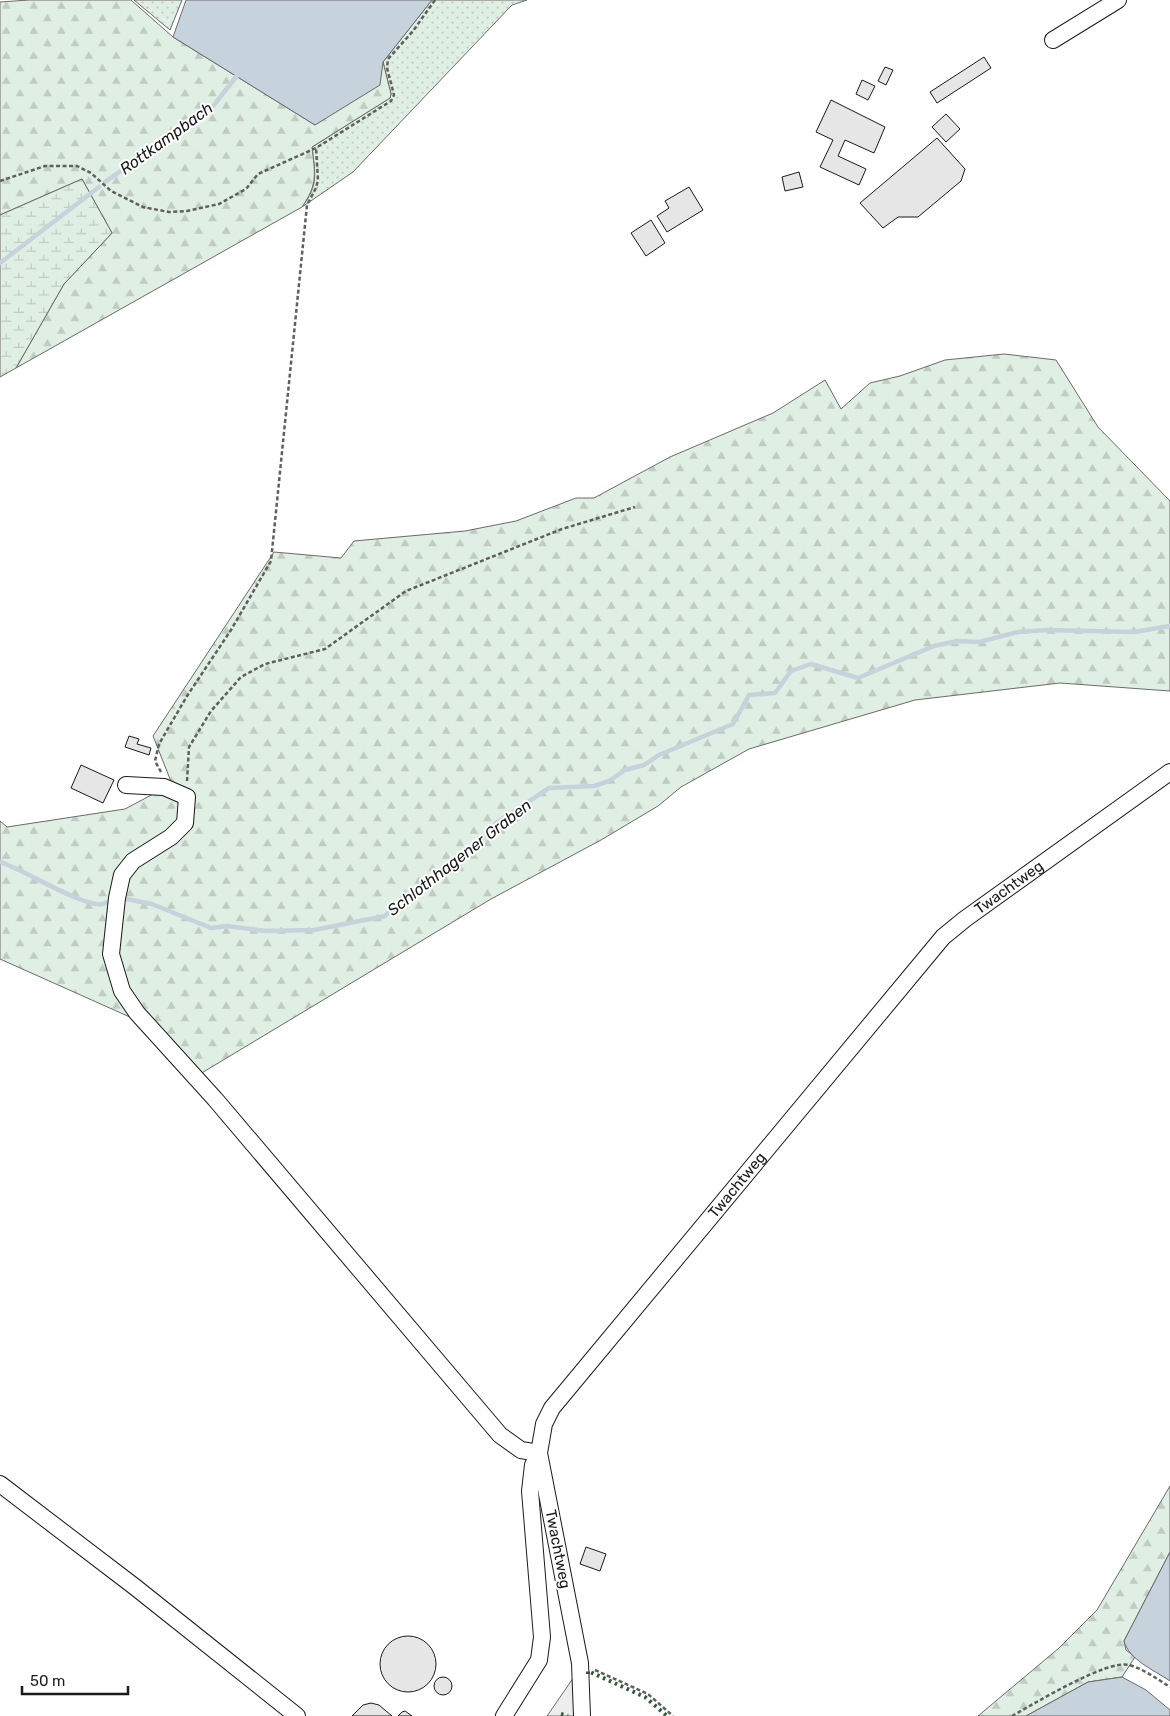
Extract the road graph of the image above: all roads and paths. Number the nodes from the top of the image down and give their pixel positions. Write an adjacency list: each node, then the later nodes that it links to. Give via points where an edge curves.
1 (435, 0): 4 (path, via 388,60 386,68 393,99)
2 (1118, 0): 3 (street)
3 (1053, 40)
4 (316, 148): 5 (path, via 258,174 246,188 219,204 187,211 169,212 143,207 111,191 91,173 77,166 45,166); 8 (path, via 318,180 307,205 271,561 159,744 155,761)
5 (0, 181)
6 (635, 507): 10 (path, via 562,529 406,591 325,649 265,664 240,677 211,711 189,747)
7 (1170, 772): 11 (street, Twachtweg, via 943,937 566,1389 544,1424)
8 (162, 774)
9 (126, 785): 10 (street, via 164,787)
10 (187, 797): 11 (street, via 184,823 171,837 133,861 122,875 111,954 122,991 137,1014 215,1099 500,1435 521,1450)
11 (539, 1453): 13 (street, Twachtweg); 16 (street, via 533,1465 530,1491 542,1637 539,1660)
12 (0, 1484): 15 (street)
13 (580, 1663): 17 (street, Twachtweg); 18 (path, via 648,1694)
14 (1170, 1687): 19 (path, via 1146,1671 1127,1664 1105,1668)
15 (297, 1716)
16 (504, 1716)
17 (582, 1716)
18 (674, 1716)
19 (1012, 1716)

